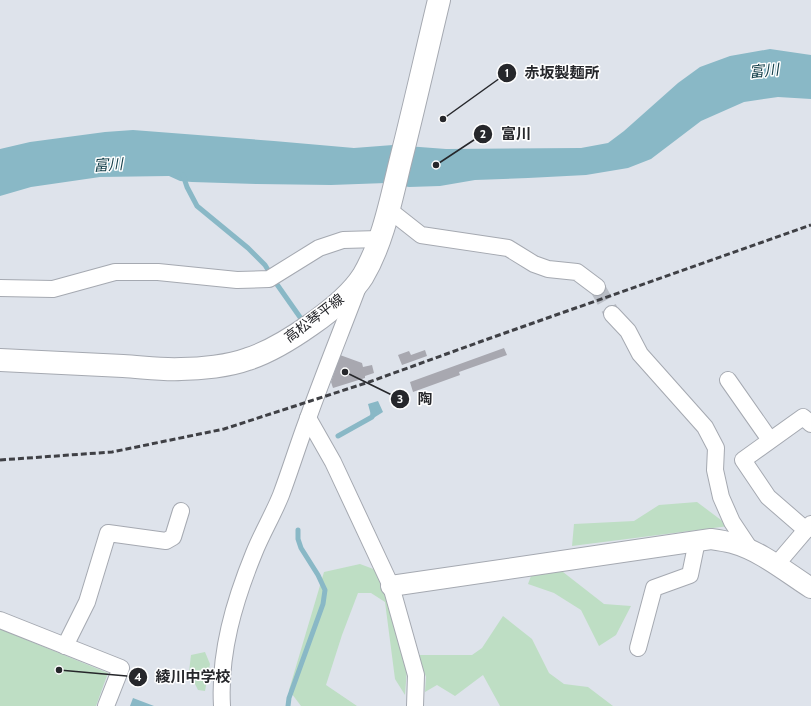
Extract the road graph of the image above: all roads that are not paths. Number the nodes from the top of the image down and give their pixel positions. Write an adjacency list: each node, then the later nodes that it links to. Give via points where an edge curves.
1 (439, 0): 2 (main road, 高松琴平線)
2 (388, 209): 3 (main road, 高松琴平線); 5 (street, via 421,235 508,248 534,264 548,269 577,272)
3 (379, 239): 4 (main road, 高松琴平線); 6 (street, via 342,240 319,248 272,277 237,280 158,272 115,272 53,289)
4 (362, 277): 8 (main road, 高松琴平線, via 343,298 309,326 270,350 247,360 181,369); 10 (street)
5 (597, 287)
6 (0, 288)
7 (612, 314): 16 (street, via 628,331 640,354 705,427 716,448 716,470 721,497 732,522)
8 (0, 360)
9 (728, 380): 12 (street)
10 (308, 418): 18 (street, via 333,462); 24 (street, via 238,598 223,660)
11 (811, 424): 12 (street, via 804,417)
12 (770, 440): 14 (street, via 742,460 768,497)
13 (181, 511): 21 (street, via 172,537 166,541 108,533 87,602)
14 (808, 527): 17 (street)
15 (697, 541): 16 (street, via 710,539 732,542); 18 (street); 22 (street, via 690,575 654,588)
16 (750, 550): 17 (street)
17 (776, 565): 19 (street)
18 (391, 586): 25 (street, via 416,675)
19 (811, 588)
20 (0, 620): 21 (street)
21 (65, 646): 23 (street, via 121,668)
22 (638, 648)
23 (106, 706)
24 (222, 706)
25 (415, 706)

